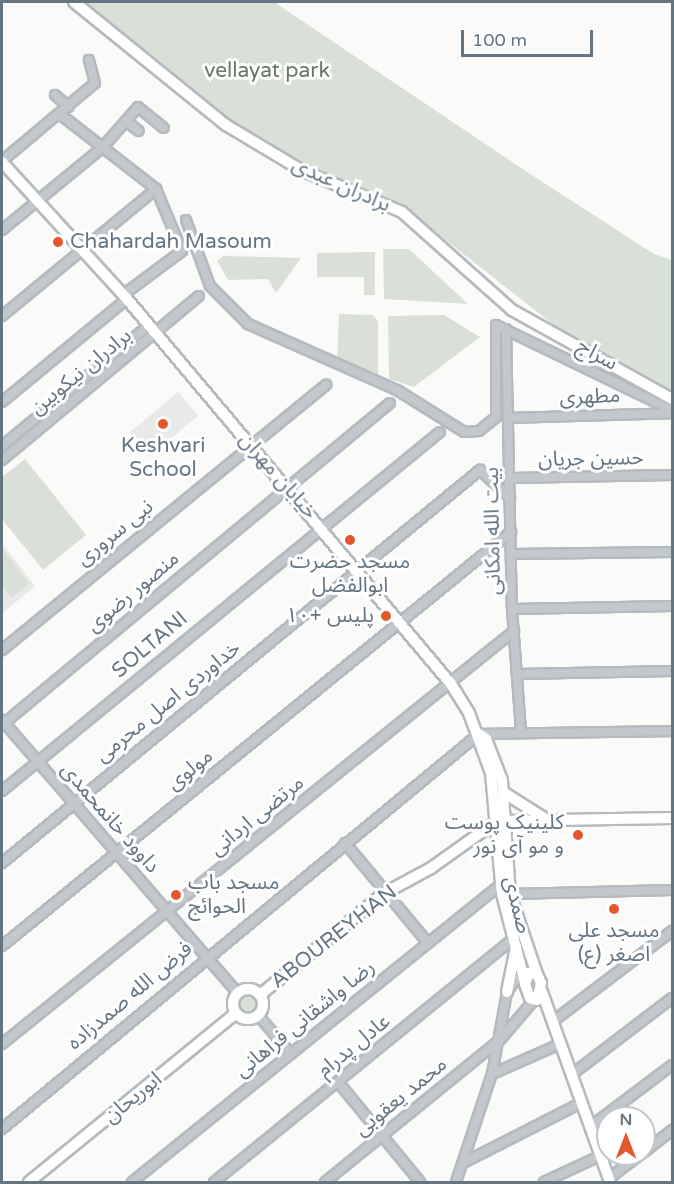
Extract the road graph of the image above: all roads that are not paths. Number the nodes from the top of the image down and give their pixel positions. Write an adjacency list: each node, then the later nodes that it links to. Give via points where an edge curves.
1 (74, 2): 22 (main road, برادران عبدی, via 226,125 303,171 402,212 512,310)
2 (89, 60): 4 (street, via 95,83)
3 (55, 95): 4 (street)
4 (69, 107): 5 (street)
5 (61, 115): 9 (street); 10 (street)
6 (126, 121): 7 (street, via 138,107); 8 (street); 9 (street)
7 (164, 128)
8 (139, 130)
9 (103, 147): 11 (street); 12 (street)
10 (2, 162): 12 (main road, خیابان مهران)
11 (156, 189): 15 (street); 17 (street, via 182,251)
12 (37, 201): 14 (street); 15 (main road, خیابان مهران)
13 (186, 220): 19 (street, via 210,286 248,324 398,390 464,432 479,431 496,417 496,326)
14 (2, 230)
15 (80, 248): 17 (main road, خیابان مهران); 18 (street)
16 (199, 296): 20 (street)
17 (125, 297): 20 (main road, خیابان مهران); 23 (street)
18 (2, 316)
19 (506, 329): 25 (street, سراج); 26 (street, بیت الله امکانی)
20 (152, 330): 28 (main road, خیابان مهران); 29 (street, برادران نیکوبین); 30 (street, برادران نیکوبین)
21 (326, 385): 28 (street, نبی سروری)
22 (672, 399)
23 (2, 402)
24 (390, 403): 33 (street, منصور رضوی)
25 (672, 411): 26 (street, مطهری)
26 (508, 418): 32 (street, بیت الله امکانی)
27 (440, 432): 35 (street, SOLTANI)
28 (252, 445): 33 (main road, خیابان مهران); 44 (street, نبی سروری)
29 (2, 446)
30 (2, 460)
31 (672, 475): 32 (street, حسین جریان)
32 (510, 478): 34 (street, بیت الله امکانی)
33 (287, 487): 35 (main road, خیابان مهران); 48 (street, منصور رضوی)
34 (510, 498): 36 (street, بیت الله امکانی); 39 (street, خداوردی اصل محرمی, via 480,470)
35 (321, 526): 39 (main road, خیابان مهران); 52 (street, SOLTANI)
36 (511, 532): 38 (street, بیت الله امکانی); 42 (street, مولوی)
37 (672, 552): 38 (street)
38 (512, 554): 41 (street, بیت الله امکانی)
39 (358, 570): 42 (main road, خیابان مهران); 55 (street, خداوردی اصل محرمی)
40 (672, 606): 41 (street)
41 (512, 609): 43 (street, بیت الله امکانی)
42 (401, 621): 47 (main road, خیابان مهران); 60 (street, مولوی)
43 (514, 632): 46 (street, بیت الله امکانی); 47 (street, مرتضی اردانی)
44 (2, 650)
45 (672, 671): 46 (street)
46 (518, 674): 50 (street, بیت الله امکانی)
47 (451, 684): 51 (main road, خیابان مهران); 66 (street, مرتضی اردانی)
48 (2, 723): 52 (street, داوود خانمحمدی)
49 (672, 731): 50 (street)
50 (521, 732): 51 (street)
51 (479, 734): 54 (main road, صمدی, via 498,765); 58 (main road, خیابان مهران); 59 (street, فرض الله صمدزاده)
52 (37, 761): 53 (street, SOLTANI); 55 (street, داوود خانمحمدی)
53 (2, 791)
54 (503, 792): 57 (main road, via 524,809); 58 (main road, صمدی)
55 (73, 803): 60 (street, داوود خانمحمدی); 61 (street, خداوردی اصل محرمی)
56 (672, 818): 57 (main road)
57 (547, 819): 58 (main road)
58 (501, 821): 62 (main road, صمدی); 64 (main road, ABOUREYHAN); 65 (main road, صمدی)
59 (345, 843): 64 (street); 71 (street, فرض الله صمدزاده)
60 (117, 854): 66 (street, داوود خانمحمدی); 70 (street, مولوی)
61 (2, 863)
62 (502, 883): 68 (main road, صمدی); 69 (street, رضا واشقانی فراهانی)
63 (672, 890): 65 (street)
64 (386, 893): 69 (street); 77 (main road, ABOUREYHAN)
65 (510, 894): 68 (main road, صمدی)
66 (167, 912): 71 (street, داوود خانمحمدی); 84 (street, مرتضی اردانی)
67 (672, 931): 82 (street)
68 (518, 937): 72 (main road, صمدی); 73 (main road); 74 (main road); 90 (street, عادل پدرام)
69 (428, 943): 86 (street, رضا واشقانی فراهانی)
70 (2, 946)
71 (206, 956): 76 (street, داوود خانمحمدی); 93 (street, فرض الله صمدزاده)
72 (537, 974): 73 (main road, via 527,974); 75 (main road, صمدی)
73 (524, 979): 74 (street, via 515,980); 79 (main road)
74 (507, 992): 83 (street)
75 (542, 992): 79 (main road); 82 (main road)
76 (238, 993): 77 (main road, via 252,990); 80 (main road, via 233,1003)
77 (260, 995): 81 (main road, via 263,1005)
78 (672, 998): 89 (street)
79 (534, 1000): 82 (main road); 83 (street, محمد یعقوبی)
80 (236, 1014): 81 (main road, via 249,1019); 103 (main road, ابوریحان)
81 (258, 1015): 86 (street)
82 (551, 1018): 85 (main road)
83 (500, 1040): 88 (street); 95 (street, محمد یعقوبی)
84 (2, 1044)
85 (560, 1044): 88 (street); 89 (main road)
86 (291, 1054): 104 (street, رضا واشقانی فراهانی)
87 (672, 1065): 92 (street)
88 (492, 1074): 99 (street)
89 (571, 1075): 91 (main road)
90 (338, 1082): 95 (street); 105 (street, عادل پدرام)
91 (581, 1103): 92 (main road); 99 (street)
92 (590, 1126): 97 (main road)
93 (2, 1129)
94 (672, 1130): 96 (street)
95 (382, 1136): 106 (street, محمد یعقوبی); 107 (street)
96 (656, 1142)
97 (596, 1144)
98 (596, 1158): 109 (street)
99 (463, 1163): 108 (street)
100 (604, 1166): 102 (main road)
101 (627, 1166): 102 (street)
102 (609, 1181)
103 (29, 1182)
104 (132, 1182)
105 (214, 1182)
106 (325, 1182)
107 (420, 1182)
108 (456, 1182)
109 (544, 1182)

